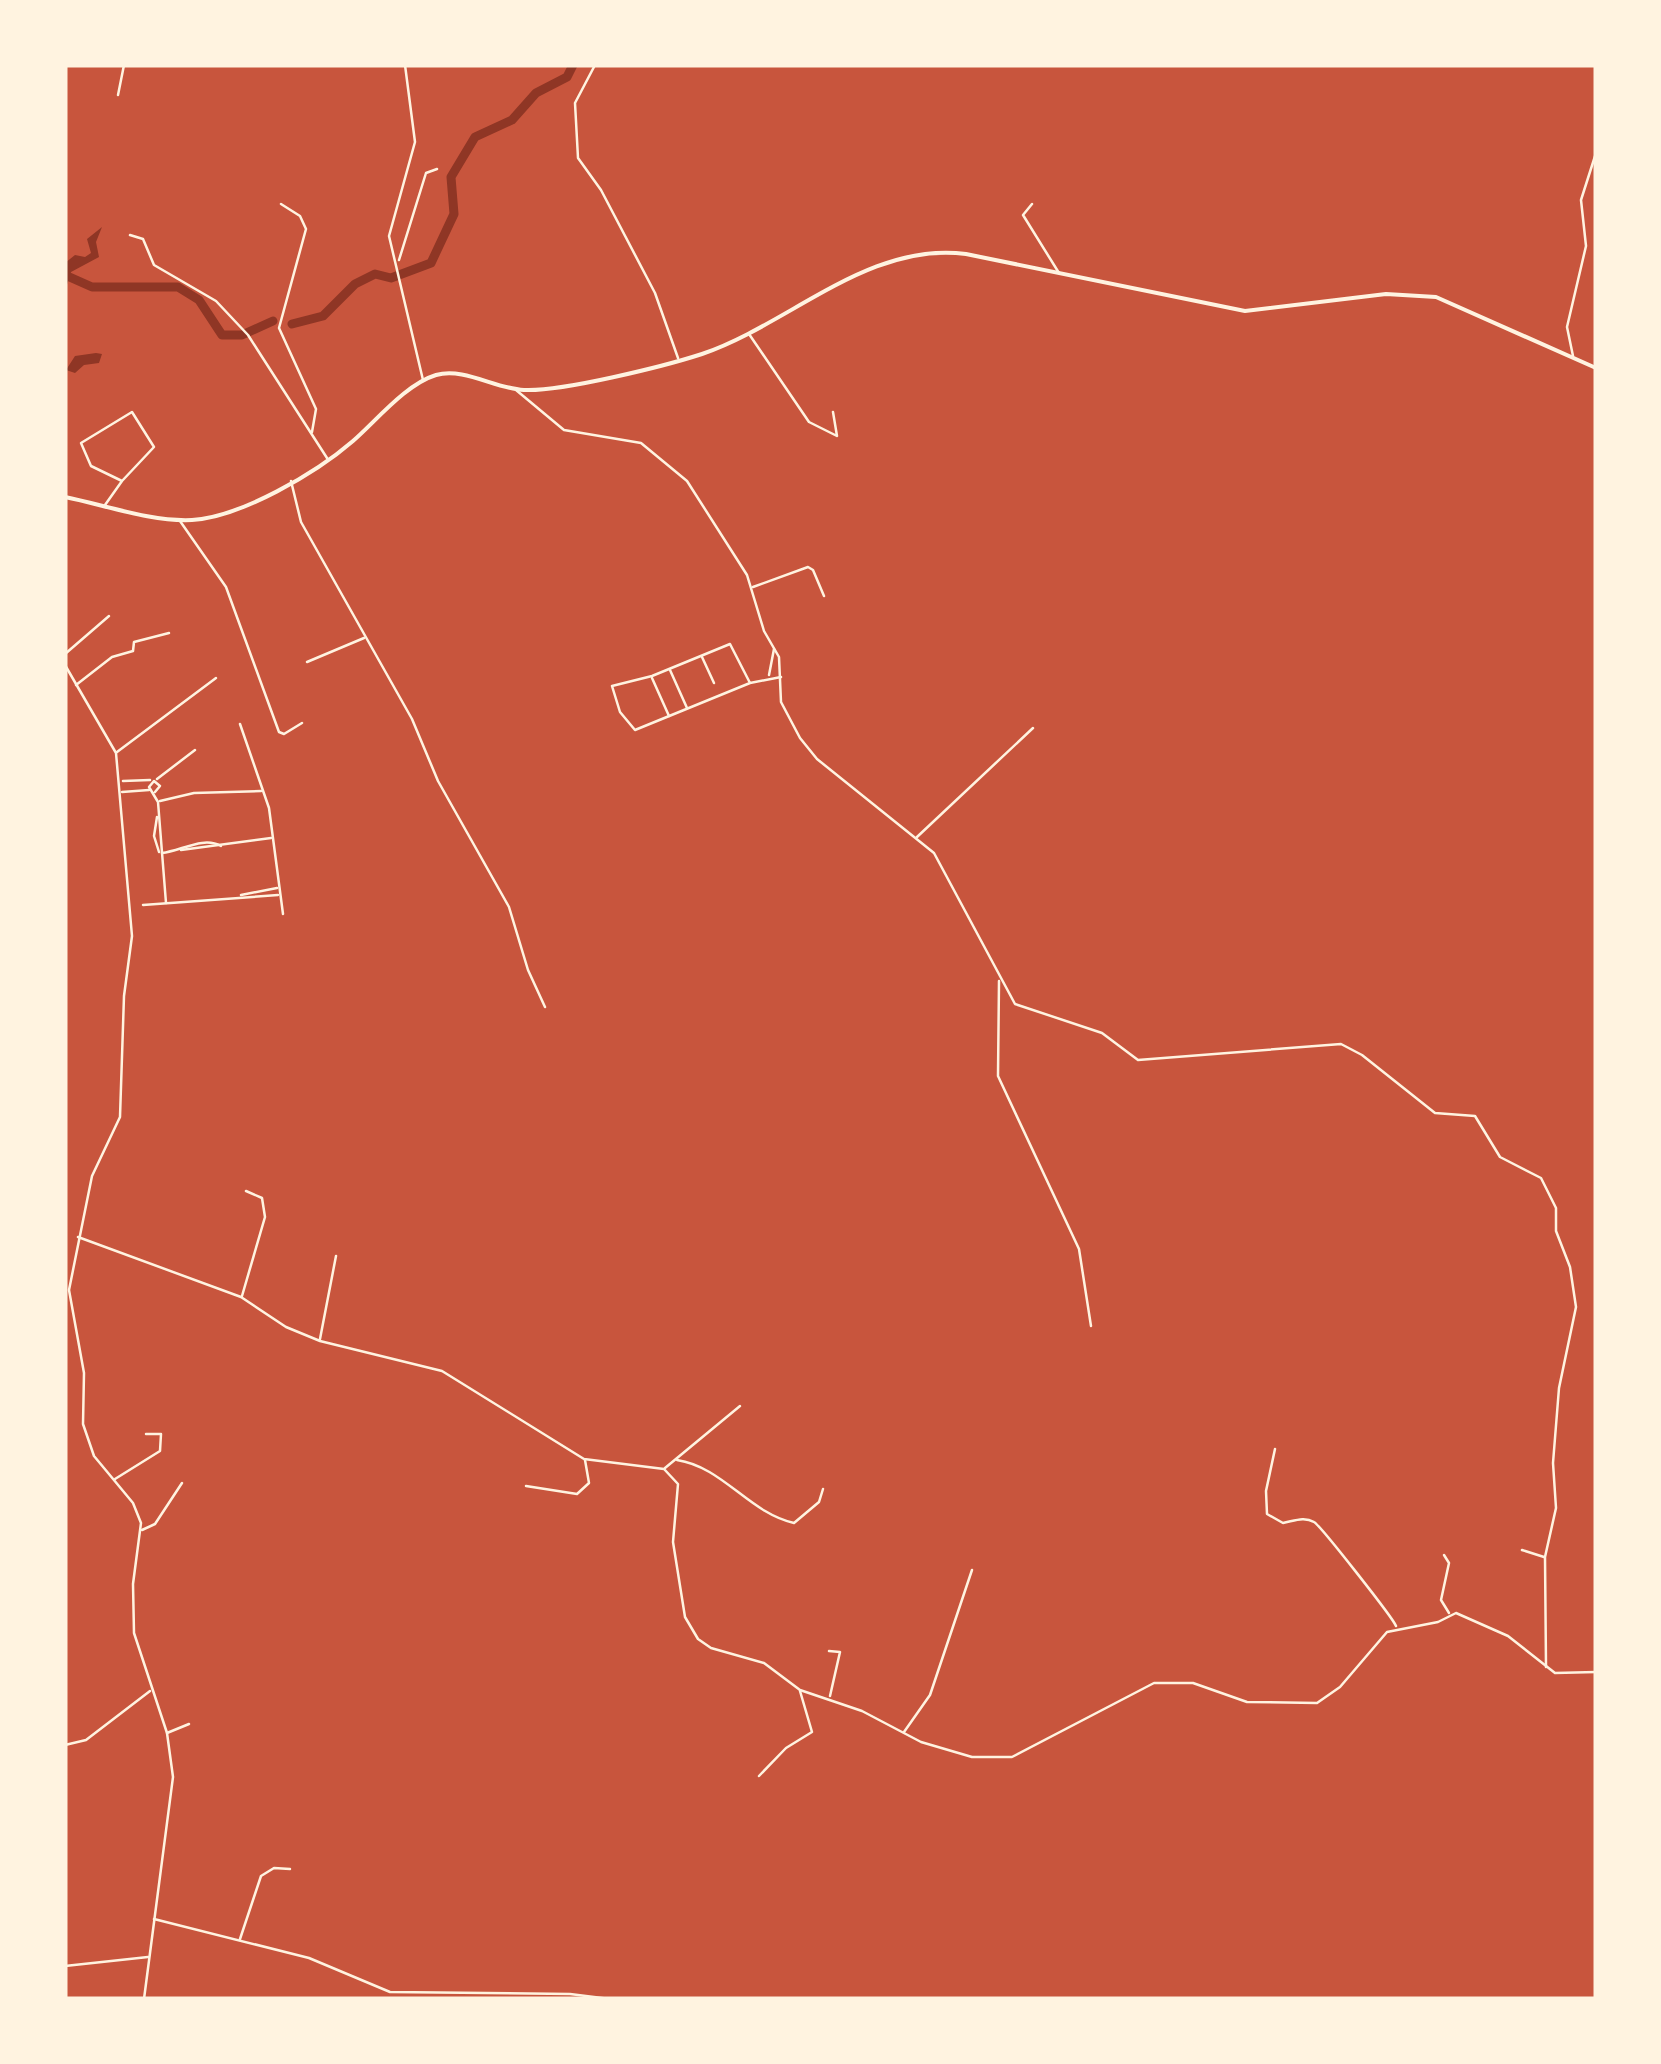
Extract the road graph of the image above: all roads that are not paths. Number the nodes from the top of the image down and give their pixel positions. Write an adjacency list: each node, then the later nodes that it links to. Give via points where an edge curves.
1 (124, 65): 4 (street)
2 (405, 65): 10 (street, via 415,142 390,225)
3 (595, 65): 14 (street, via 574,102 578,158 648,280)
4 (118, 95)
5 (1596, 153): 13 (street, via 1581,200 1586,246 1566,327)
6 (437, 169): 10 (street, via 426,173)
7 (281, 204): 19 (street, via 306,229 278,328 315,404)
8 (1032, 204): 11 (street, via 1024,211 1026,221)
9 (130, 235): 19 (street, via 143,239 154,265 216,301 248,335)
10 (398, 264): 16 (street)
11 (1058, 273): 12 (street, via 966,254 913,253); 13 (street, via 1257,311 1386,294 1430,295)
12 (748, 332): 14 (street); 18 (street, via 809,422 837,436)
13 (1574, 358): 15 (street)
14 (679, 360): 17 (street)
15 (1596, 368)
16 (423, 382): 17 (street, via 448,374); 20 (street)
17 (515, 390): 26 (street, via 572,433 641,443 666,461 692,487)
18 (834, 412)
19 (312, 432): 20 (street)
20 (328, 461): 22 (street)
21 (122, 481): 21 (street, via 154,447 132,412 81,443 91,466); 24 (street)
22 (291, 481): 25 (street, via 222,514); 30 (street, via 301,522)
23 (65, 497): 24 (street)
24 (105, 505): 25 (street)
25 (179, 520): 46 (street, via 226,587 279,732)
26 (751, 587): 27 (street, via 808,568); 31 (street)
27 (824, 596)
28 (109, 616): 32 (street)
29 (169, 633): 43 (street, via 134,642 133,651 112,657)
30 (365, 638): 34 (street); 69 (street, via 509,907)
31 (774, 648): 38 (street); 39 (street)
32 (65, 654)
33 (701, 656): 36 (street); 41 (street); 42 (street, via 732,645)
34 (307, 662)
35 (65, 665): 43 (street)
36 (670, 668): 37 (street); 44 (street)
37 (652, 676): 45 (street); 45 (street, via 614,684 620,712 636,730)
38 (769, 677): 39 (street); 42 (street)
39 (781, 677): 60 (street, via 785,711 817,759)
40 (216, 678): 50 (street)
41 (714, 683)
42 (750, 683): 44 (street)
43 (76, 685): 50 (street)
44 (688, 710): 45 (street)
45 (670, 716)
46 (302, 722)
47 (240, 724): 54 (street)
48 (1033, 728): 60 (street)
49 (195, 750): 52 (street)
50 (116, 753): 53 (street)
51 (133, 781): 52 (street); 53 (street); 55 (street)
52 (154, 781): 57 (street); 57 (street, via 160,786)
53 (122, 782): 56 (street)
54 (262, 790): 58 (street); 59 (street)
55 (134, 791): 56 (street); 57 (street)
56 (122, 792): 71 (street, via 132,936 120,1117 92,1176)
57 (153, 792): 58 (street)
58 (158, 802): 61 (street, via 154,836)
59 (271, 838): 61 (street); 62 (street)
60 (916, 838): 68 (street, via 942,864)
61 (161, 854): 65 (street)
62 (279, 888): 63 (street); 64 (street)
63 (280, 895): 64 (street); 67 (street)
64 (241, 897): 65 (street)
65 (166, 903): 66 (street)
66 (143, 905)
67 (284, 914)
68 (999, 980): 76 (street, via 998,1076 1080,1249); 91 (street, via 1015,1004 1102,1033 1138,1060 1255,1047 1350,1046 1435,1113 1475,1116 1500,1157 1540,1178 1556,1208 1576,1307 1559,1388 1556,1508)
69 (545, 1007)
70 (246, 1191): 75 (street, via 262,1198 265,1217)
71 (78, 1237): 74 (street); 75 (street)
72 (336, 1256): 77 (street)
73 (65, 1270): 74 (street)
74 (71, 1270): 84 (street, via 83,1424 94,1456)
75 (241, 1297): 77 (street)
76 (1091, 1326)
77 (320, 1340): 81 (street, via 442,1371)
78 (740, 1406): 82 (street)
79 (146, 1434): 84 (street, via 161,1434 160,1452)
80 (1275, 1448): 94 (street, via 1267,1514 1284,1523 1318,1523)
81 (584, 1459): 83 (street); 86 (street, via 589,1483 577,1494)
82 (676, 1460): 83 (street); 87 (street, via 701,1466 756,1506 794,1523 819,1502)
83 (664, 1469): 99 (street, via 678,1484 674,1542 690,1630 711,1648 752,1658)
84 (114, 1480): 88 (street)
85 (182, 1483): 88 (street, via 155,1524)
86 (526, 1486)
87 (823, 1489)
88 (142, 1530): 98 (street, via 132,1604 136,1647)
89 (1522, 1550): 91 (street)
90 (1444, 1555): 93 (street, via 1449,1560 1441,1600)
91 (1546, 1557): 96 (street)
92 (972, 1570): 103 (street, via 930,1695)
93 (1450, 1615): 94 (street); 96 (street, via 1508,1636)
94 (1397, 1628): 103 (street, via 1378,1639 1340,1687 1317,1704 1247,1702 1193,1683 1154,1683 1041,1744 994,1759 948,1752)
95 (829, 1651): 100 (street, via 842,1659)
96 (1546, 1667): 97 (street, via 1562,1676)
97 (1596, 1672)
98 (151, 1690): 102 (street); 104 (street, via 86,1740)
99 (800, 1690): 100 (street); 105 (street, via 812,1732)
100 (829, 1697): 103 (street)
101 (189, 1724): 102 (street)
102 (167, 1733): 107 (street, via 173,1777)
103 (904, 1733)
104 (65, 1745)
105 (759, 1776)
106 (290, 1869): 108 (street, via 261,1876)
107 (152, 1918): 108 (street); 109 (street)
108 (240, 1940): 112 (street, via 309,1958 390,1992)
109 (148, 1957): 110 (street); 111 (street)
110 (65, 1966)
111 (144, 1999)
112 (610, 1999)

